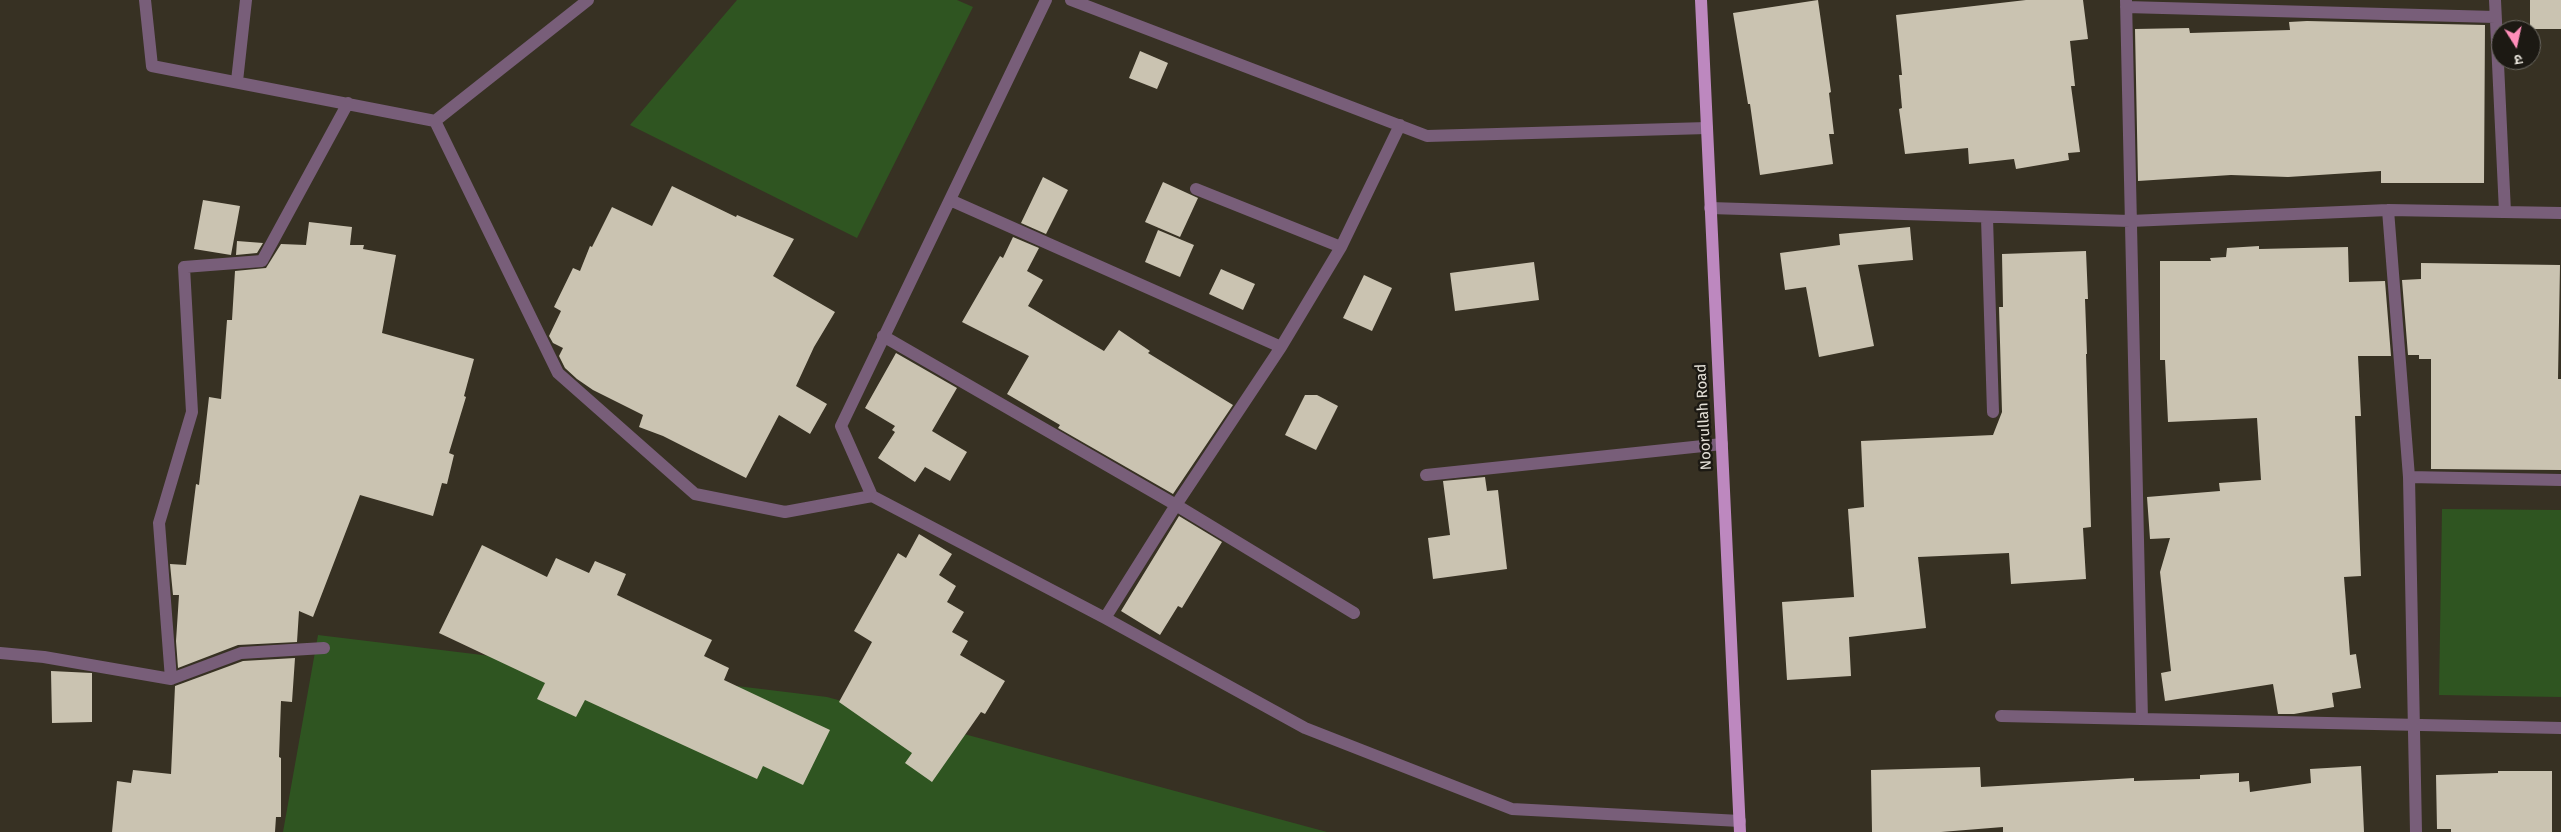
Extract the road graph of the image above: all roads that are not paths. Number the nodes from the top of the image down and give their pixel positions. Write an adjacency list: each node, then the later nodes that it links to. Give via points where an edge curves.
1 (145, 0): 10 (street, via 152,66)
2 (246, 0): 10 (street)
3 (588, 0): 12 (street)
4 (1046, 0): 16 (street)
5 (1072, 0): 13 (street)
6 (1701, 0): 14 (main road, Noorullah Road)
7 (2495, 0): 9 (street)
8 (2126, 4): 9 (street); 22 (street)
9 (2495, 17): 19 (street)
10 (237, 81): 11 (street)
11 (348, 104): 12 (street); 37 (street, via 262,261 184,267 192,412 159,523)
12 (435, 121): 31 (street, via 558,373 695,494 784,512)
13 (1400, 125): 14 (street, via 1427,136); 23 (street)
14 (1707, 128): 17 (main road, Noorullah Road)
15 (1196, 189): 23 (street)
16 (950, 200): 24 (street); 25 (street)
17 (1710, 208): 21 (street); 27 (main road, Noorullah Road)
18 (2388, 210): 19 (street); 22 (street); 29 (street)
19 (2505, 212): 20 (street)
20 (2561, 213)
21 (1987, 218): 22 (street); 26 (street)
22 (2130, 221): 39 (street)
23 (1341, 247): 25 (street)
24 (883, 336): 31 (street, via 840,426); 32 (street)
25 (1281, 347): 32 (street)
26 (1993, 412)
27 (1722, 444): 28 (street); 42 (main road, Noorullah Road)
28 (1426, 475)
29 (2409, 477): 30 (street); 40 (street)
30 (2561, 480)
31 (872, 496): 34 (street)
32 (1176, 505): 33 (street); 34 (street)
33 (1354, 614)
34 (1105, 618): 42 (street, via 1305,728 1512,810)
35 (324, 648): 37 (street, via 241,653)
36 (0, 653): 37 (street, via 44,657)
37 (171, 679)
38 (2001, 716): 39 (street)
39 (2142, 719): 40 (street)
40 (2414, 725): 41 (street); 43 (street)
41 (2561, 728)
42 (1740, 827)
43 (2416, 832)

